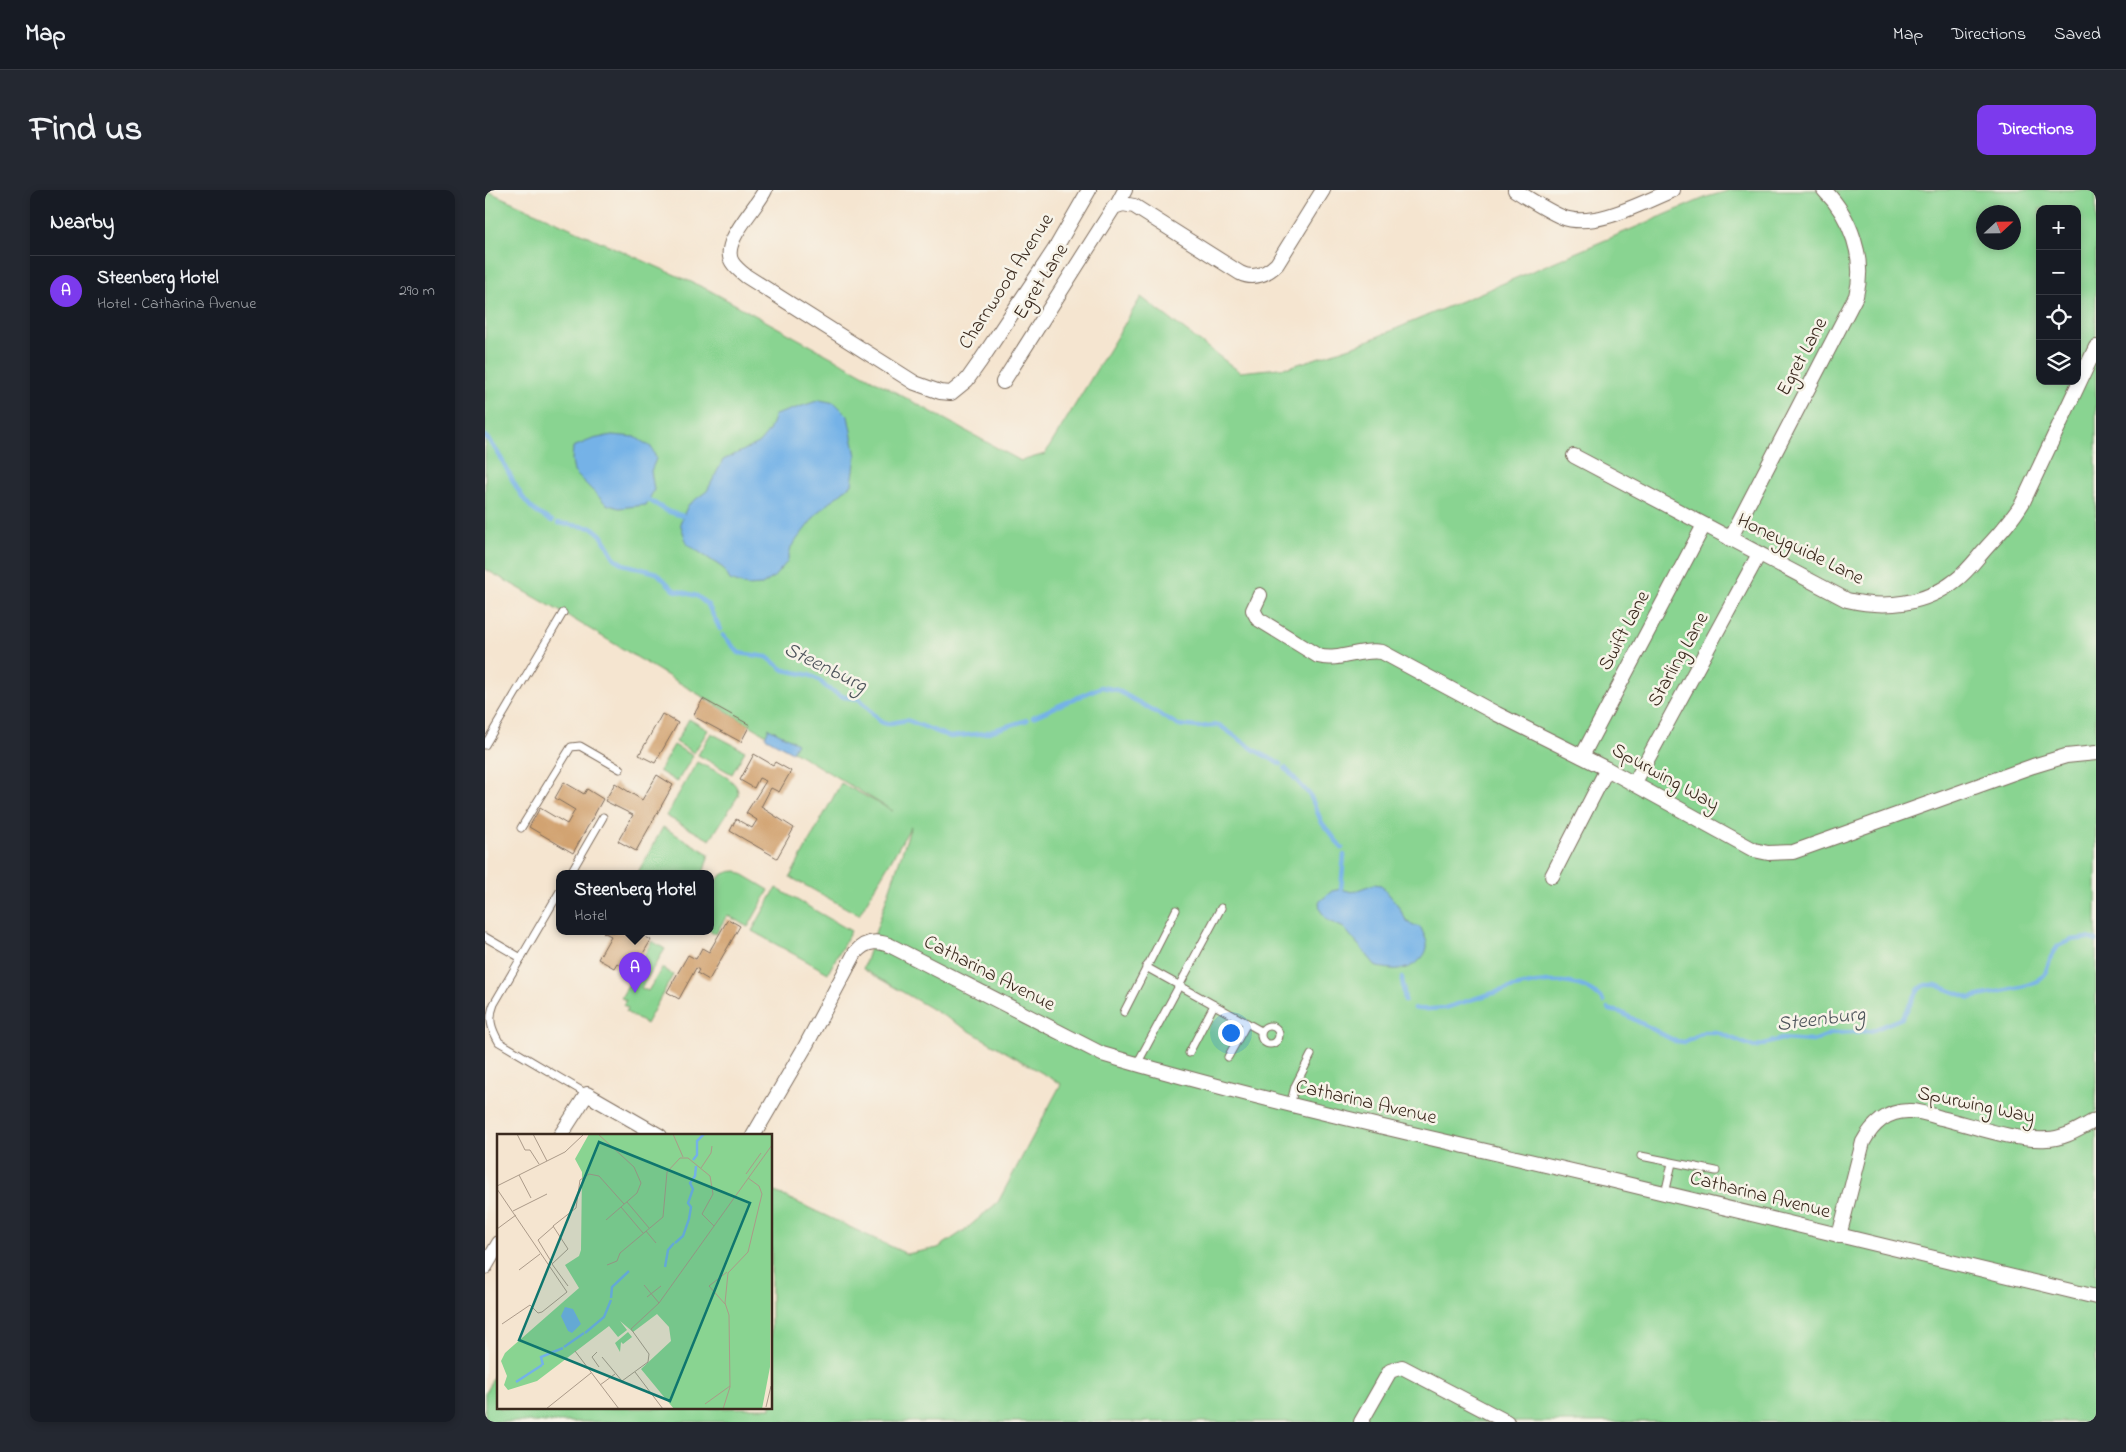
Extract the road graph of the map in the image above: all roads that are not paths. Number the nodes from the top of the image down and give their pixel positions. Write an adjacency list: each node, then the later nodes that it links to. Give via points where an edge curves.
1 (765, 190): 2 (street, Charnwood Avenue, via 730,245 731,261 761,286 915,383 940,392 954,392 967,380 1055,249)
2 (1089, 190)
3 (1125, 190): 8 (street, Egret Lane)
4 (1323, 190): 8 (street, via 1277,264 1269,272 1255,276 1240,273 1134,206)
5 (1515, 190): 6 (street, via 1562,217 1583,220 1605,217)
6 (1673, 190)
7 (1824, 190): 13 (street, Egret Lane, via 1842,212 1855,244 1860,274 1856,296)
8 (1117, 206): 10 (street, Egret Lane, via 1103,222)
9 (2096, 347): 14 (street, Honeyguide Lane, via 2019,510 1947,587 1929,597 1906,603 1855,602)
10 (1003, 382)
11 (1574, 456): 12 (street, Honeyguide Lane)
12 (1704, 525): 13 (street, Honeyguide Lane); 19 (street, Swift Lane)
13 (1730, 538): 14 (street, Honeyguide Lane)
14 (1759, 554): 22 (street, Starling Lane)
15 (1261, 595): 19 (street, Spurwing Way, via 1253,610 1259,618 1318,656 1328,659 1367,651 1383,652)
16 (563, 613): 17 (lane)
17 (485, 745)
18 (2096, 753): 22 (street, Spurwing Way, via 2066,756 2033,766 1784,853 1754,850)
19 (1581, 756): 21 (street, Spurwing Way)
20 (620, 769): 24 (lane, via 580,746 571,747)
21 (1607, 769): 22 (street, Spurwing Way); 26 (street)
22 (1634, 784)
23 (603, 816): 25 (lane)
24 (521, 828)
25 (572, 870)
26 (1552, 876)
27 (556, 897): 31 (lane)
28 (1221, 908): 33 (lane)
29 (1176, 910): 32 (lane)
30 (485, 937): 31 (lane)
31 (521, 958): 42 (lane, via 494,1004 490,1016 491,1030 499,1042)
32 (1146, 967): 33 (lane); 35 (lane)
33 (1179, 986): 34 (lane); 41 (lane)
34 (1214, 1005): 36 (lane); 38 (lane)
35 (1124, 1012)
36 (1247, 1023): 37 (lane); 40 (lane)
37 (1261, 1031)
38 (1189, 1053)
39 (1311, 1056): 43 (lane, via 1295,1086)
40 (1228, 1057)
41 (1137, 1065): 43 (street, Catharina Avenue); 47 (street, Catharina Avenue, via 1102,1054 885,943 873,942 864,944 855,953)
42 (587, 1094): 45 (street); 46 (street)
43 (1290, 1106): 51 (street, Catharina Avenue)
44 (2096, 1120): 52 (street, Spurwing Way, via 2066,1136 2037,1140 1909,1110 1888,1116 1869,1130 1863,1142)
45 (561, 1134)
46 (657, 1134)
47 (754, 1134)
48 (1641, 1156): 49 (lane)
49 (1672, 1163): 50 (lane); 51 (lane)
50 (1716, 1171)
51 (1665, 1194): 52 (street, Catharina Avenue)
52 (1839, 1236): 55 (street, Catharina Avenue)
53 (497, 1246): 54 (street)
54 (485, 1267)
55 (2096, 1297)
56 (1361, 1422): 57 (street, via 1390,1372 1402,1367)
57 (1507, 1422)

